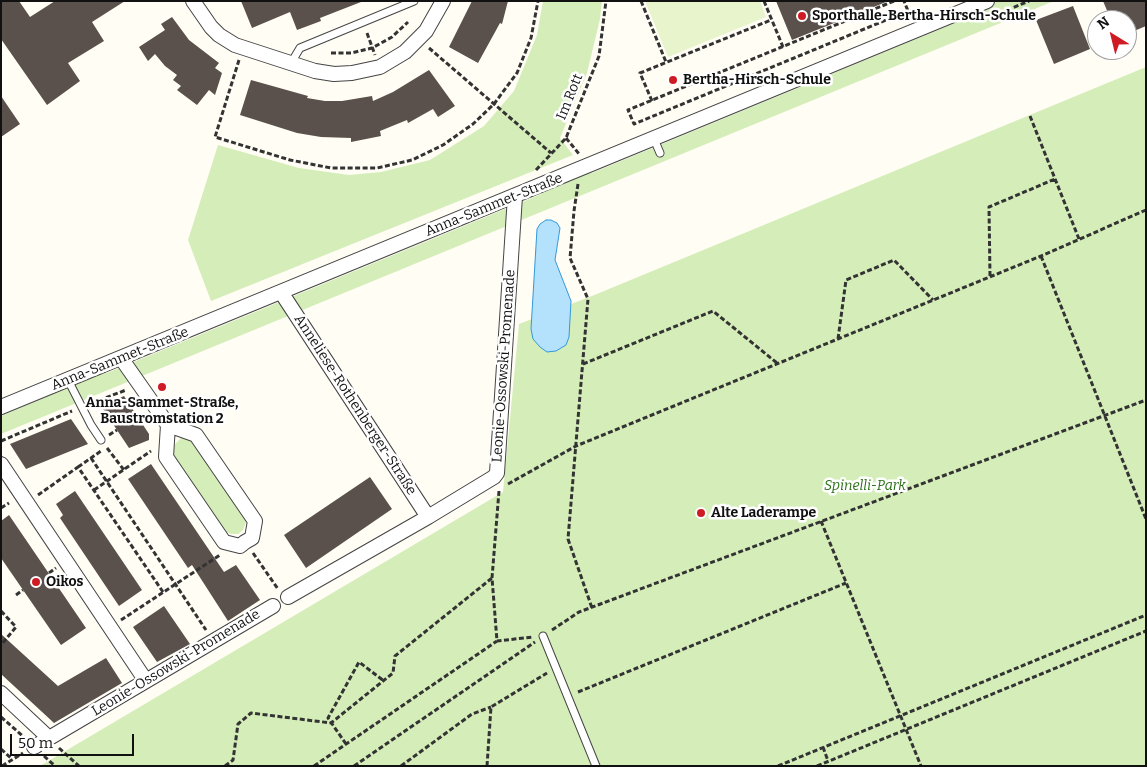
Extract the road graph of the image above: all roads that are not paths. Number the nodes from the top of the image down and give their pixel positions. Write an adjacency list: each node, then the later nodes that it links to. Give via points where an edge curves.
1 (193, 1): 5 (street, via 204,19 224,38 242,48)
2 (414, 1): 5 (lane, via 300,48)
3 (443, 1): 5 (street, via 419,40 380,67 334,74)
4 (987, 1): 6 (street, Anna-Sammet-Straße)
5 (291, 64)
6 (654, 139): 7 (lane); 8 (street, Anna-Sammet-Straße)
7 (660, 153)
8 (515, 196): 9 (street, Anna-Sammet-Straße); 16 (street, Leonie-Ossowski-Promenade, via 496,473)
9 (281, 292): 10 (street, Anna-Sammet-Straße); 16 (street, Anneliese-Rothenberger-Straße)
10 (121, 358): 11 (street, Anna-Sammet-Straße); 13 (street)
11 (68, 380): 12 (street, Anna-Sammet-Straße); 14 (lane)
12 (1, 407)
13 (168, 425): 13 (street, via 166,457 224,542 240,546 252,538 255,521 196,435)
14 (101, 440)
15 (1, 464): 20 (street)
16 (428, 517): 17 (street, Leonie-Ossowski-Promenade)
17 (284, 594)
18 (273, 606): 20 (street, Leonie-Ossowski-Promenade)
19 (543, 636): 24 (lane)
20 (146, 681): 22 (street, Leonie-Ossowski-Promenade)
21 (1, 693): 22 (street)
22 (49, 738): 23 (street, Leonie-Ossowski-Promenade)
23 (34, 747)
24 (596, 766)

